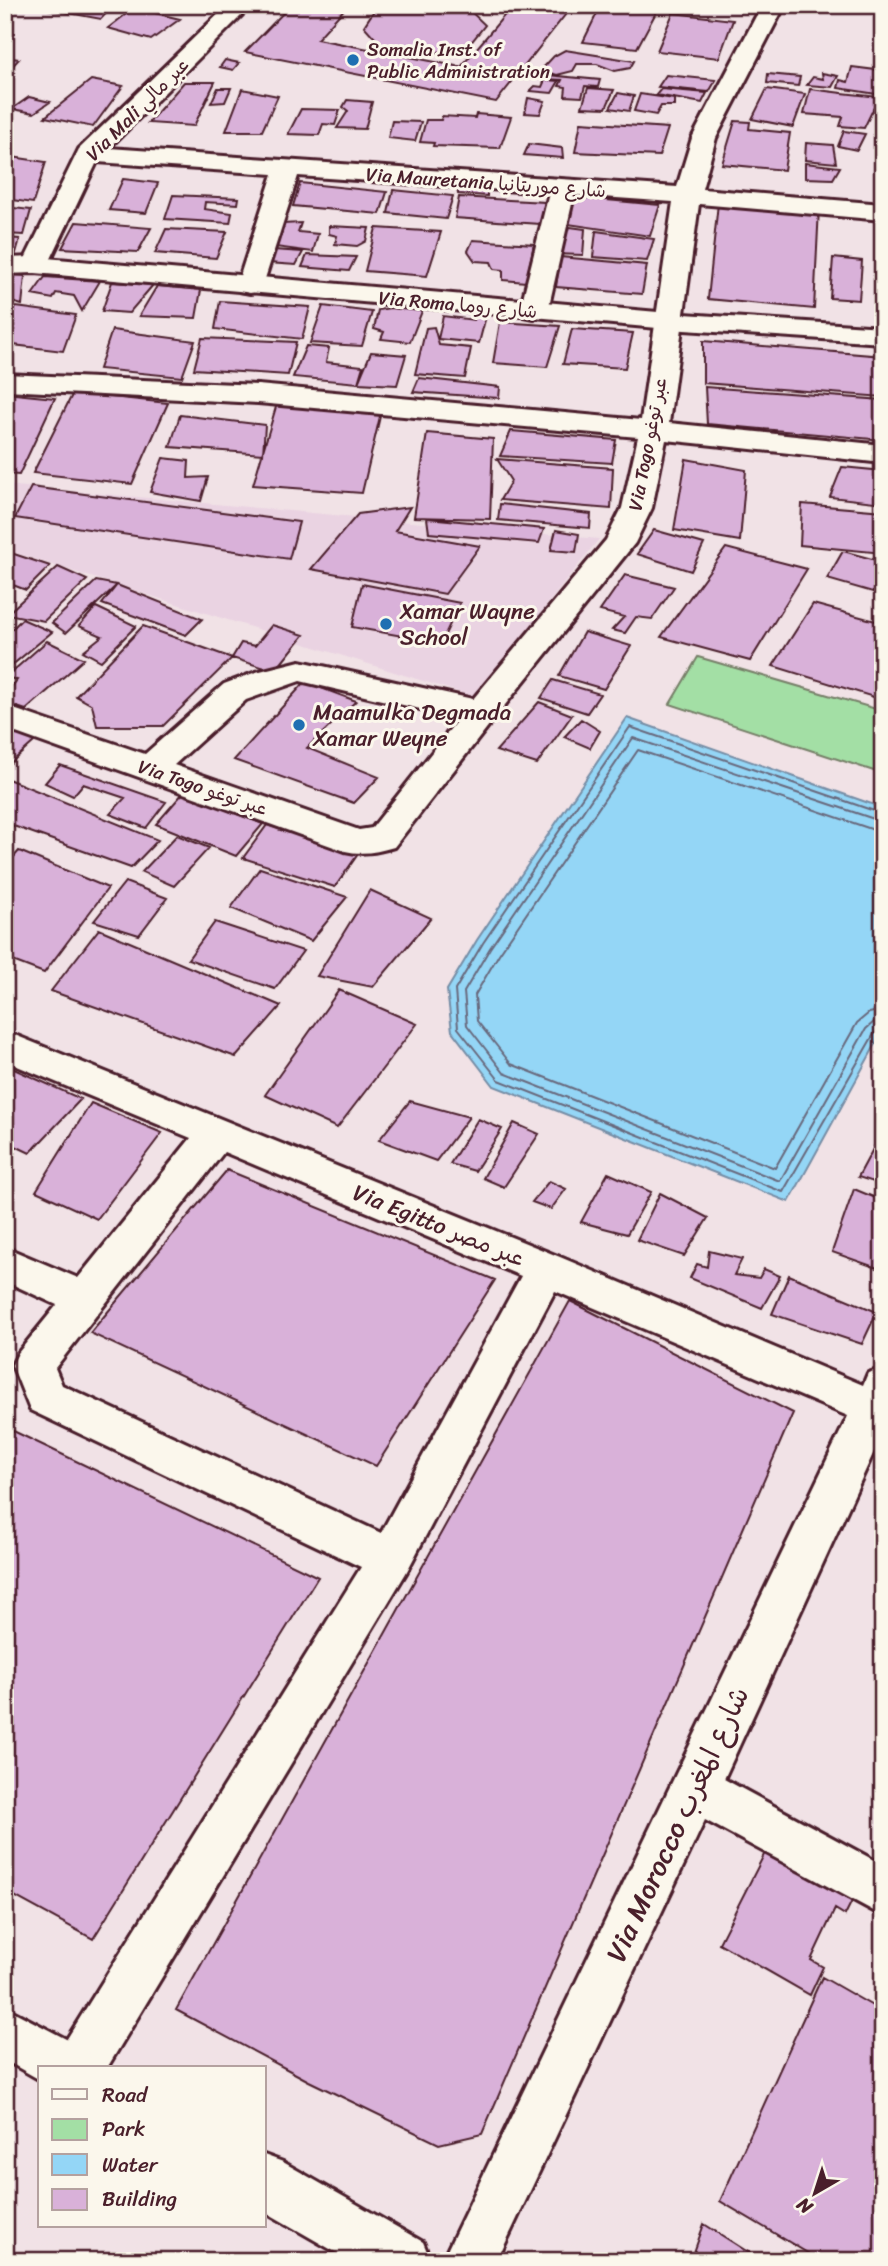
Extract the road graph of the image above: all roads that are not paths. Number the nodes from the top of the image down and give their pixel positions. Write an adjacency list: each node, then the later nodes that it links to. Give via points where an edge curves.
1 (242, 5): 3 (street, Via Mali عبر مالي)
2 (774, 5): 6 (street, Via Togo عبر توغو, via 704,138)
3 (88, 154): 4 (street, Via Mauretania شارع موريتانيا); 8 (street, Via Mali عبر مالي)
4 (288, 169): 5 (street, Via Mauretania شارع موريتانيا); 10 (street)
5 (563, 187): 6 (street, Via Mauretania شارع موريتانيا); 11 (street)
6 (687, 195): 7 (street, Via Mauretania شارع موريتانيا); 12 (street, Via Togo عبر توغو)
7 (883, 212)
8 (34, 265): 9 (street, Via Roma شارع روما); 10 (street, Via Roma شارع روما)
9 (5, 266)
10 (250, 285): 11 (street, Via Roma شارع روما)
11 (534, 310): 12 (street, Via Roma شارع روما)
12 (669, 321): 13 (street, Via Roma شارع روما); 15 (street, Via Togo عبر توغو)
13 (883, 335)
14 (5, 382): 15 (street, via 258,394)
15 (654, 430): 16 (street); 17 (street, Via Togo عبر توغو, via 638,508 620,543)
16 (883, 454)
17 (481, 712): 19 (street, via 300,671 235,691); 19 (street, Via Togo عبر توغو, via 382,839 358,842)
18 (5, 717): 19 (street, Via Togo عبر توغو)
19 (150, 768)
20 (5, 1045): 21 (street, Via Egitto عبر مصر)
21 (216, 1134): 23 (street, Via Egitto عبر مصر); 24 (street)
22 (5, 1263): 24 (street)
23 (546, 1269): 25 (street, Via Egitto عبر مصر); 26 (street)
24 (85, 1300): 26 (street, via 33,1365 46,1397)
25 (877, 1396): 27 (street, Via Morocco شارع المغرب)
26 (390, 1559): 31 (street)
27 (695, 1788): 28 (street); 34 (street, Via Morocco شارع المغرب)
28 (883, 1892)
29 (5, 2032): 30 (street)
30 (65, 2066)
31 (79, 2066)
32 (266, 2181): 33 (street)
33 (404, 2261)
34 (469, 2261)

